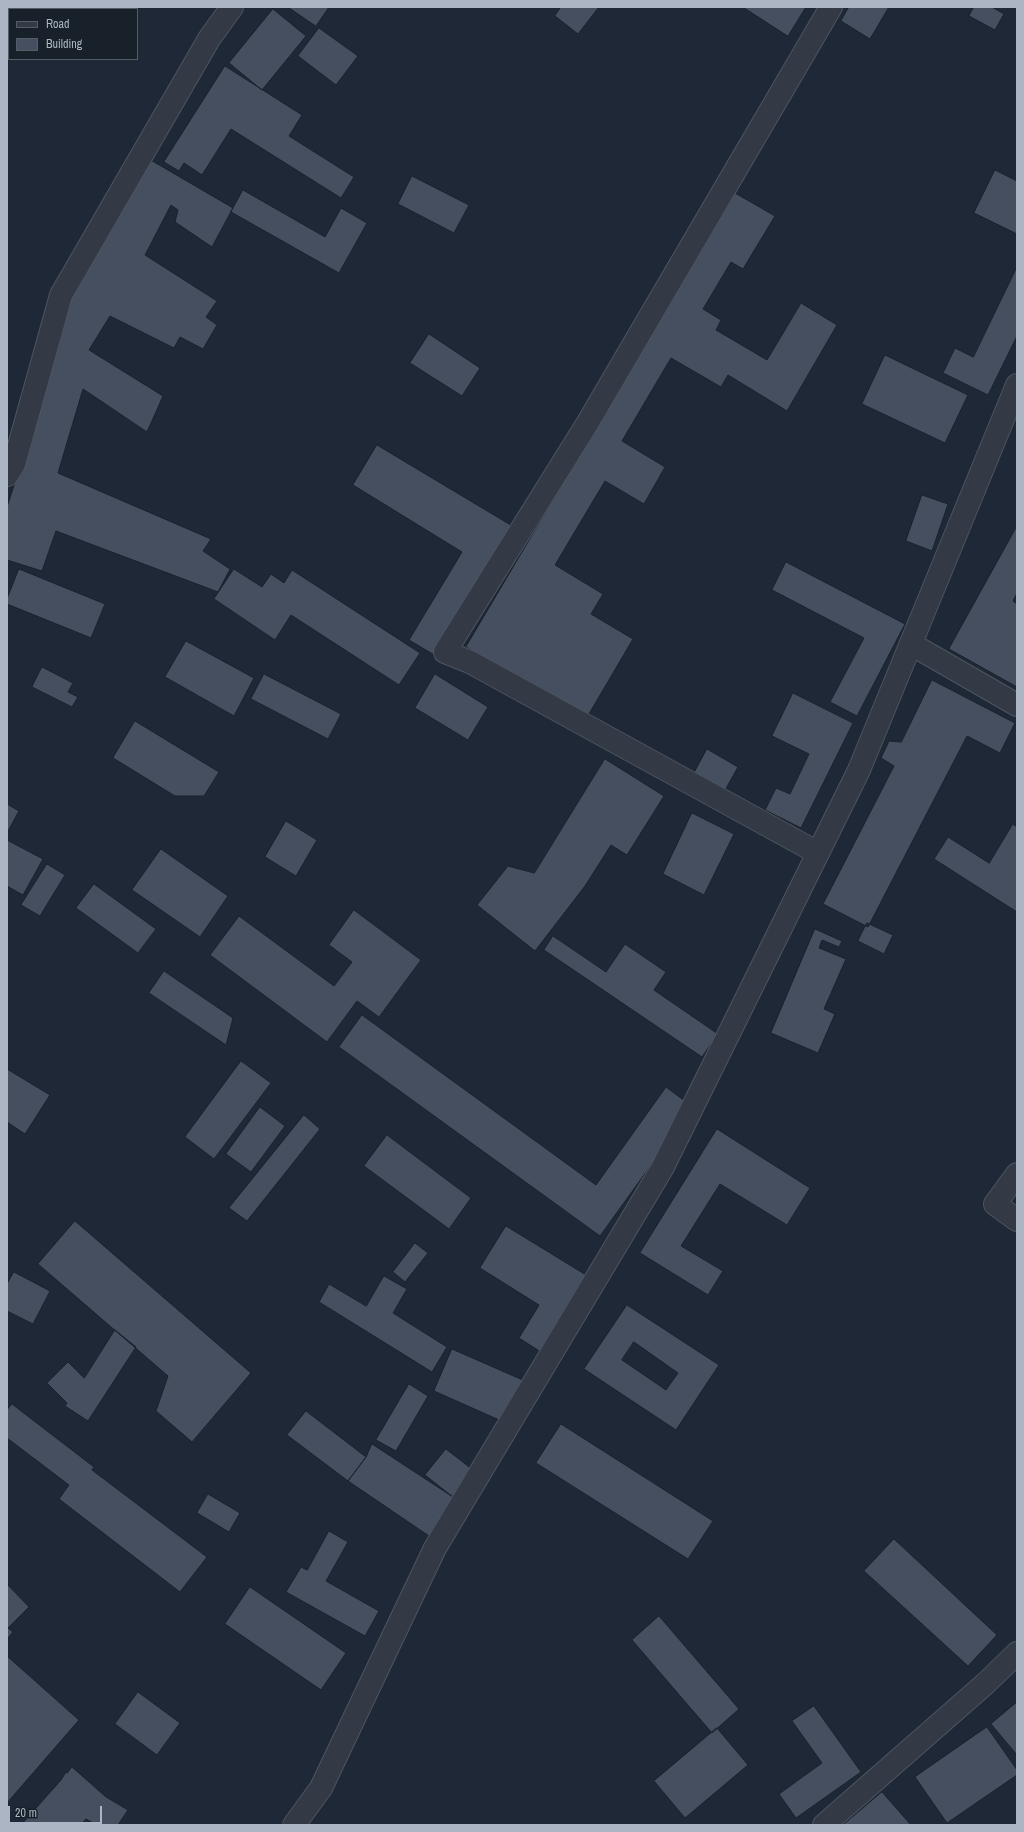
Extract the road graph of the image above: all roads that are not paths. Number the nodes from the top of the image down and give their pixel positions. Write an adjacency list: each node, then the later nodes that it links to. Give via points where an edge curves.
1 (232, 7): 4 (street, via 209,39 61,295 14,464)
2 (831, 7): 7 (street, via 587,424 444,652 470,662)
3 (1017, 386): 5 (street)
4 (7, 476)
5 (910, 644): 6 (street); 7 (street, via 859,770)
6 (1017, 705)
7 (818, 853): 11 (street, via 664,1167 435,1548 321,1788)
8 (1017, 1174): 9 (street, via 995,1204)
9 (1017, 1220)
10 (1017, 1653): 12 (street)
11 (294, 1825)
12 (824, 1825)

